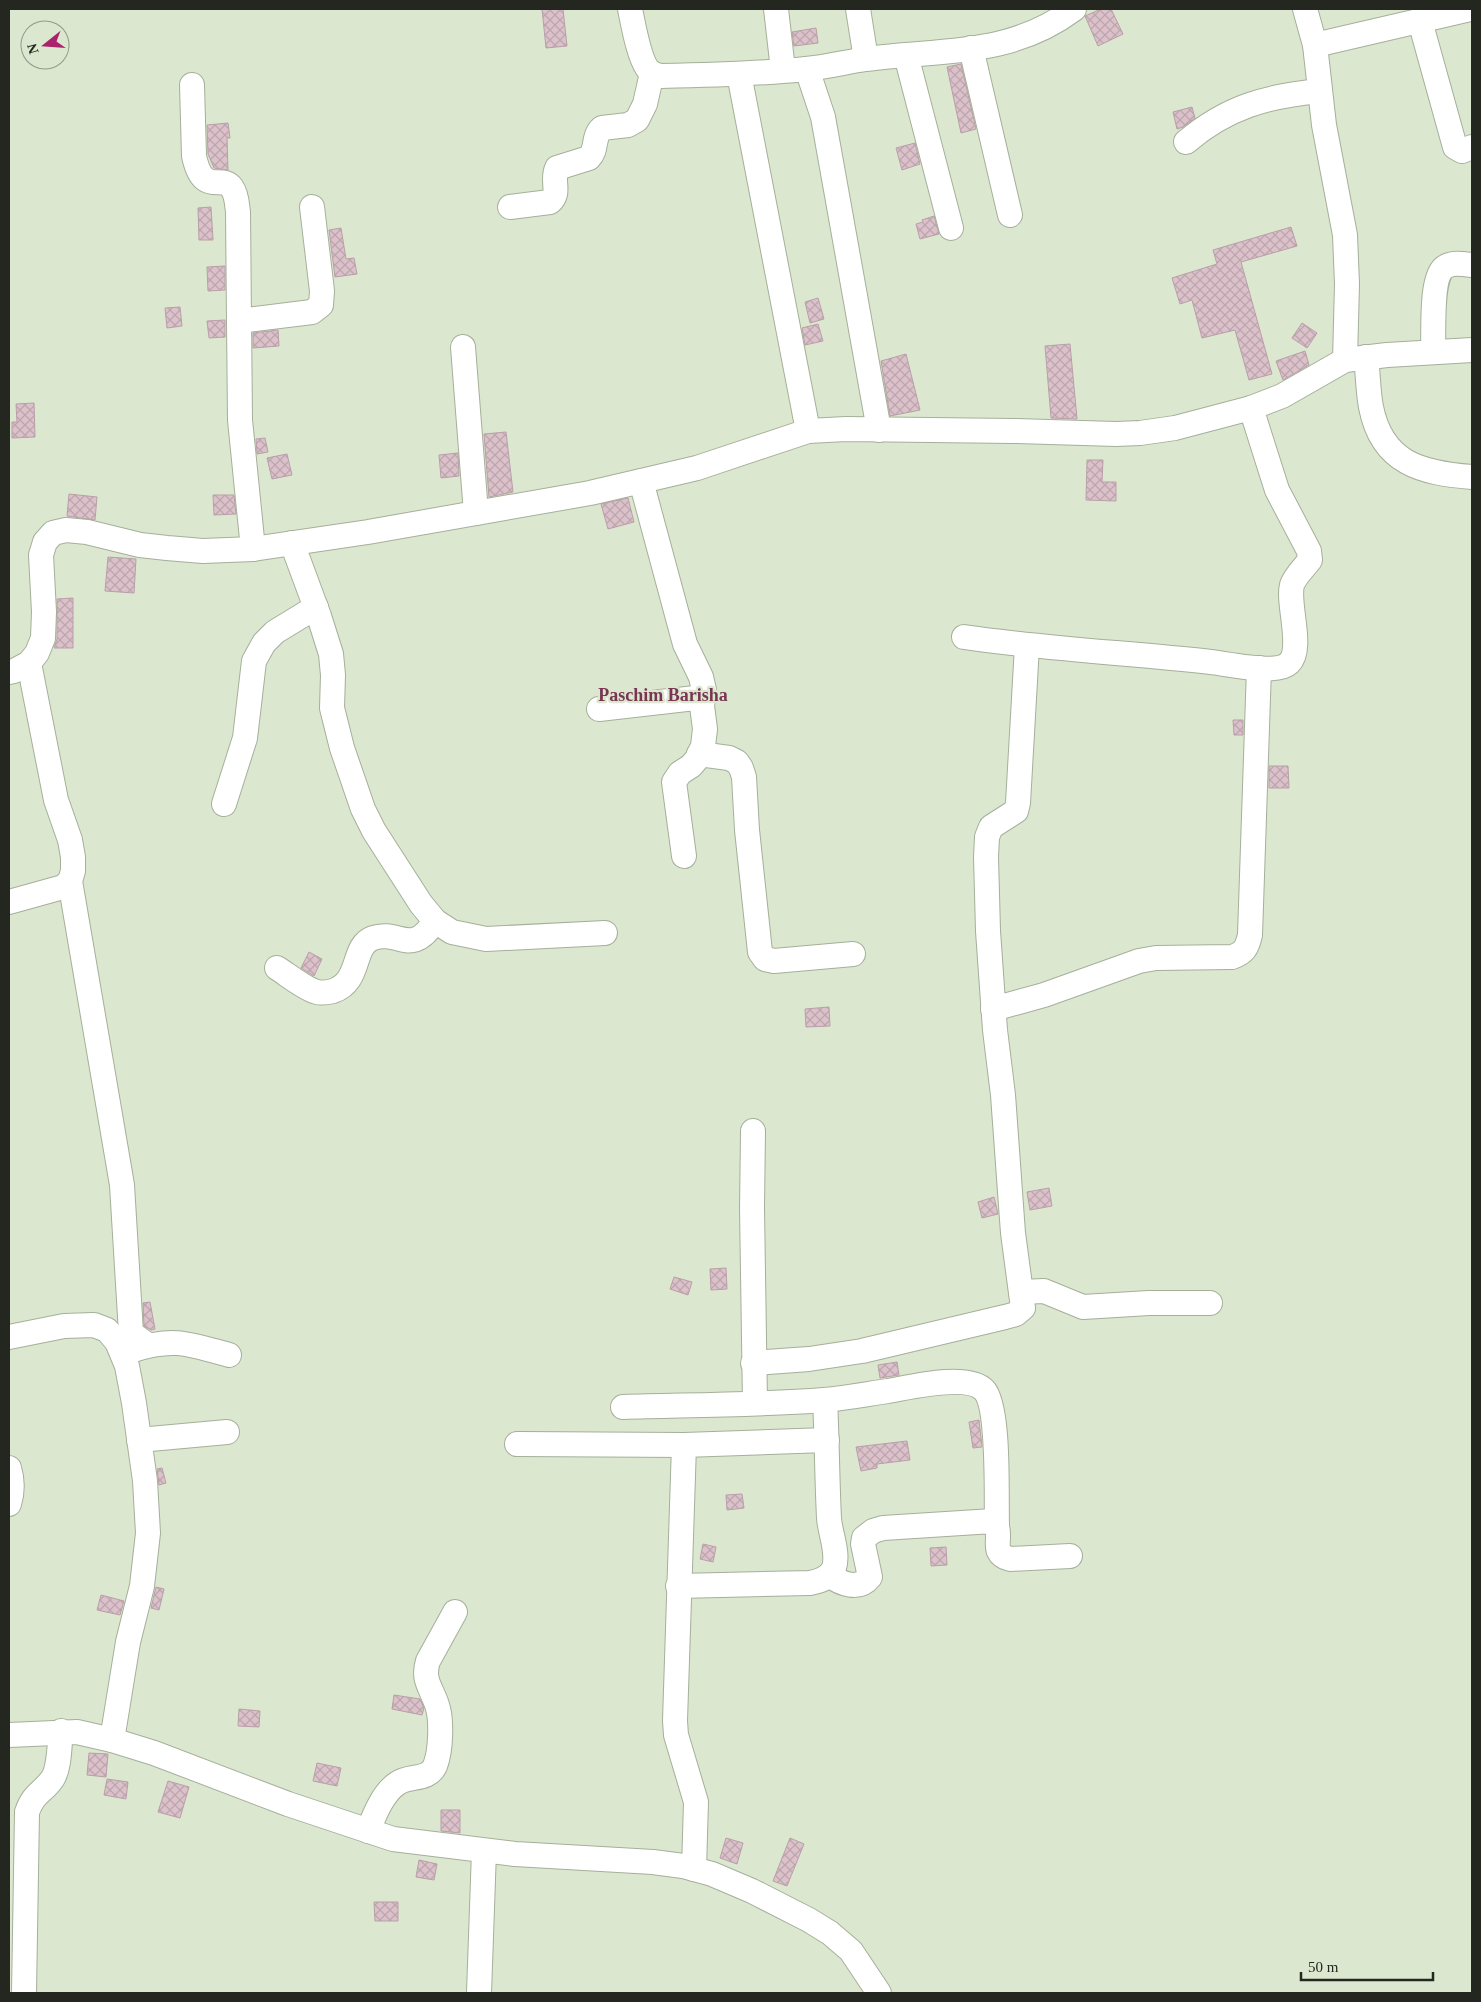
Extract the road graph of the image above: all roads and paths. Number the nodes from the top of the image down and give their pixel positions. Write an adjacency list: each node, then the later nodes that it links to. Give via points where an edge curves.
1 (630, 9): 14 (street, via 643,57)
2 (776, 9): 13 (street)
3 (858, 9): 11 (street)
4 (1074, 9): 9 (street, via 1024,37)
5 (1305, 9): 8 (street)
6 (1470, 9): 7 (street)
7 (1420, 22): 8 (street); 19 (street, via 1455,147)
8 (1315, 45): 17 (street)
9 (972, 48): 10 (street); 22 (street)
10 (906, 55): 11 (street); 23 (street)
11 (866, 59): 12 (street)
12 (808, 69): 13 (street); 31 (street, via 823,117)
13 (783, 70): 15 (street)
14 (652, 73): 15 (street, via 661,76); 21 (street, via 645,104 637,120 602,128 595,137 589,158 557,168 553,200)
15 (739, 74): 32 (street)
16 (192, 85): 25 (street, via 196,167 207,181 228,185 236,199)
17 (1320, 91): 18 (street, via 1289,94 1240,108 1215,120); 29 (street, via 1345,235)
18 (1186, 142)
19 (1471, 152)
20 (312, 207): 25 (street, via 321,305 312,312)
21 (510, 207)
22 (1010, 215)
23 (951, 228)
24 (1472, 265): 28 (street, via 1453,264 1439,273)
25 (238, 321): 37 (street, via 240,420)
26 (463, 347): 35 (street)
27 (1472, 350): 28 (street)
28 (1433, 352): 29 (street)
29 (1356, 358): 30 (street); 33 (street, via 1382,439 1399,458 1418,468)
30 (1251, 408): 31 (street, via 1175,428 1140,433); 42 (street, via 1276,490 1306,543 1310,560 1296,577 1291,590 1294,657 1285,666)
31 (879, 430): 32 (street)
32 (808, 431): 34 (street, via 697,468)
33 (1472, 478)
34 (641, 481): 35 (street, via 553,501); 43 (street, via 685,644 703,683)
35 (476, 513): 36 (street)
36 (292, 544): 37 (street); 38 (street)
37 (252, 549): 41 (street, via 203,551 140,545 87,532 66,530 53,533 45,542 42,555 43,638 38,652)
38 (316, 607): 46 (street, via 274,632 254,661 245,738); 50 (street, via 331,654 334,722 352,779 374,831)
39 (964, 637): 40 (street)
40 (1027, 646): 42 (street); 54 (street, via 1018,803 1016,810 991,827 987,837 988,931)
41 (19, 667): 48 (street, via 70,840 73,857)
42 (1259, 668): 54 (street, via 1254,860 1248,947 1232,957 1139,961)
43 (704, 696): 44 (street); 45 (street, via 704,739)
44 (599, 709)
45 (699, 754): 47 (street, via 691,766 676,776 674,782); 52 (street, via 737,762 744,777 762,956 774,961)
46 (224, 804)
47 (684, 856)
48 (70, 881): 49 (street, via 63,887); 59 (street, via 122,1185 131,1333)
49 (9, 902)
50 (434, 921): 51 (street, via 452,932 486,939); 53 (street, via 428,931 408,941 382,936 370,940 360,952 348,981 330,992 318,992)
51 (605, 934)
52 (853, 954)
53 (278, 968)
54 (994, 1009): 56 (street)
55 (753, 1131): 62 (street)
56 (1021, 1292): 57 (street, via 1044,1292 1083,1307); 62 (street, via 1022,1308 1005,1317 862,1351)
57 (1210, 1303)
58 (9, 1336): 60 (street, via 64,1326 94,1325 107,1330)
59 (148, 1346): 60 (street); 61 (street, via 172,1342)
60 (122, 1354): 67 (street, via 127,1366)
61 (229, 1355)
62 (753, 1363): 64 (street)
63 (825, 1400): 64 (street); 68 (street); 73 (street, via 962,1381 973,1383 985,1391 996,1439)
64 (755, 1403): 65 (street)
65 (623, 1407)
66 (227, 1432): 67 (street)
67 (139, 1440): 80 (street, via 148,1504 148,1533 142,1586 128,1642)
68 (827, 1440): 70 (street); 75 (street, via 829,1515 836,1556)
69 (517, 1444): 70 (street)
70 (684, 1445): 76 (street)
71 (9, 1468): 72 (street, via 13,1492)
72 (9, 1504)
73 (997, 1525): 74 (street, via 998,1549 1003,1557); 75 (street, via 987,1520 882,1528 864,1538 870,1577 867,1581 856,1585 842,1584)
74 (1070, 1556)
75 (829, 1575): 76 (street, via 822,1581 810,1583)
76 (678, 1586): 83 (street, via 676,1728 696,1802)
77 (455, 1612): 81 (street, via 426,1669 428,1686 439,1714 436,1764 427,1775 404,1780 393,1787)
78 (61, 1731): 79 (street); 80 (street); 84 (street, via 53,1777 32,1799 27,1812)
79 (9, 1735)
80 (112, 1740): 81 (street)
81 (368, 1831): 82 (street, via 393,1840)
82 (484, 1852): 83 (street, via 653,1862); 85 (street)
83 (694, 1870): 86 (street, via 752,1891 830,1932 851,1952)
84 (24, 1993)
85 (479, 1993)
86 (879, 1993)

